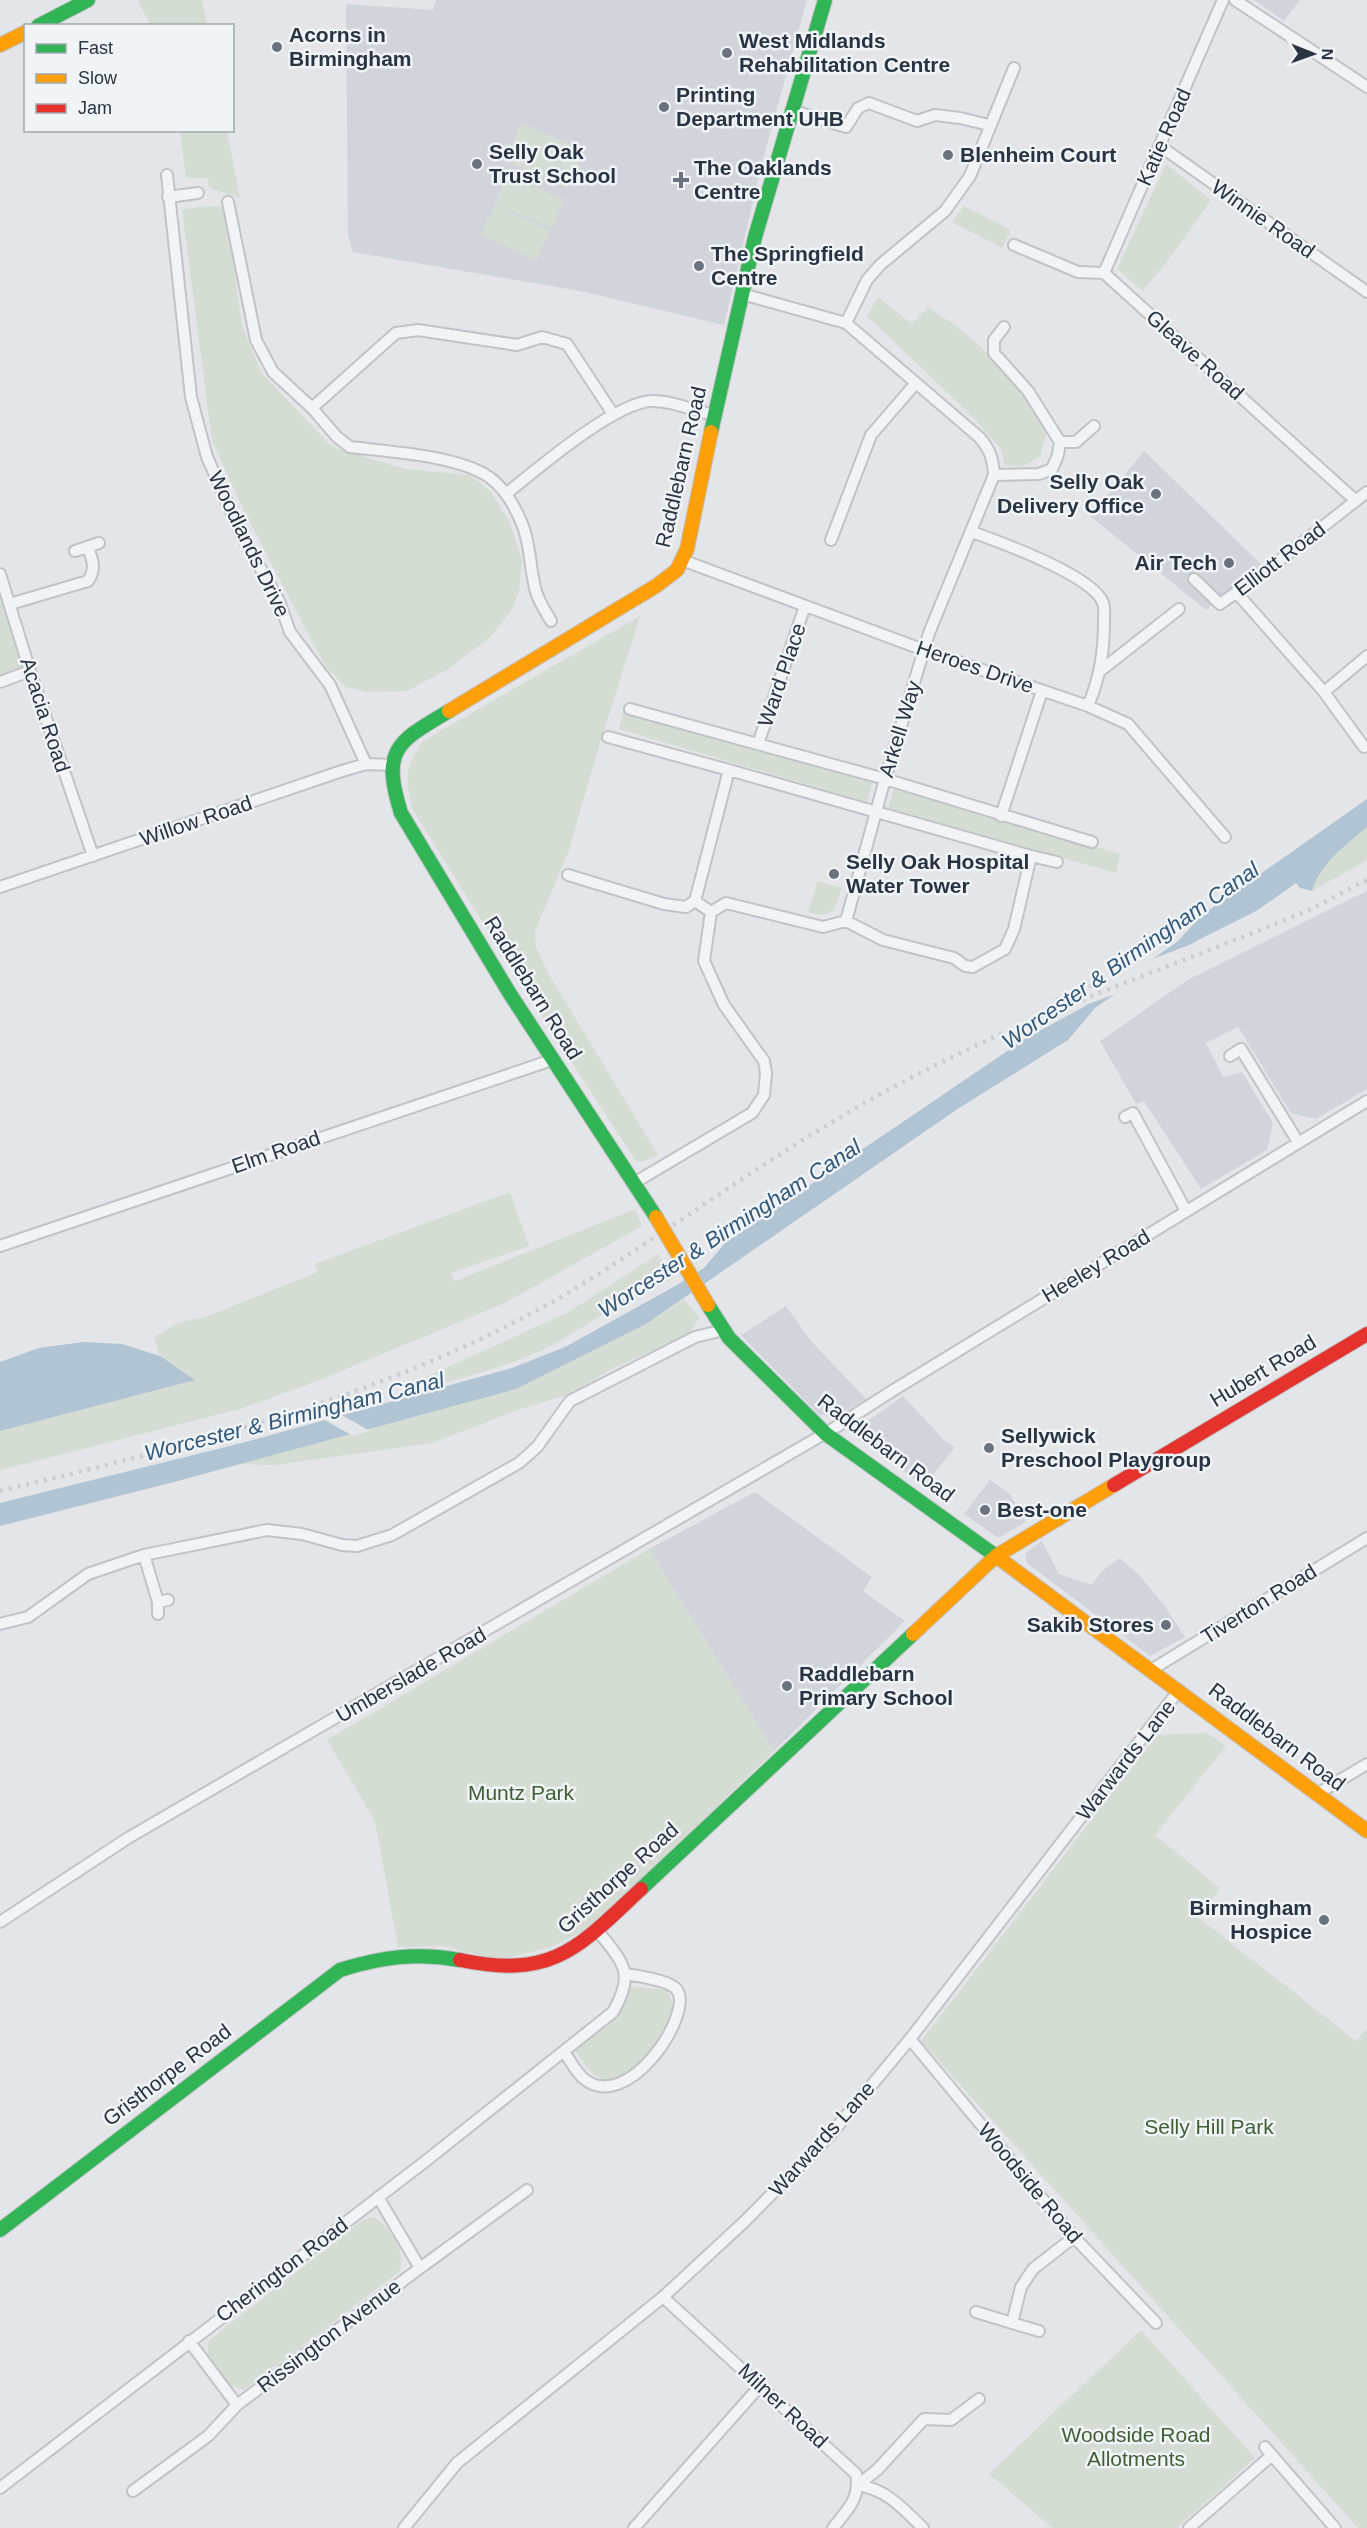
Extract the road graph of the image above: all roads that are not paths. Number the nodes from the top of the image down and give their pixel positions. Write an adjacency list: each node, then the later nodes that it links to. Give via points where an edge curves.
1 (88, 0): 5 (main road)
2 (825, 0): 10 (main road, Raddlebarn Road)
3 (1223, 0): 12 (street, Katie Road)
4 (1235, 0): 9 (street)
5 (43, 24)
6 (24, 33): 7 (main road)
7 (0, 45)
8 (1014, 68): 11 (street)
9 (1367, 87)
10 (791, 110): 11 (street, via 846,127 858,108 869,103 917,121 935,115); 20 (main road, Raddlebarn Road)
11 (989, 125): 21 (street, via 970,176 945,211 880,265 867,280)
12 (1160, 146): 18 (street, Katie Road); 19 (street, Winnie Road)
13 (166, 175): 15 (street, Woodlands Drive)
14 (198, 193): 15 (street)
15 (168, 197): 58 (street, Woodlands Drive, via 191,397 207,457 242,536 279,601 290,632 330,685)
16 (228, 202): 24 (street, via 256,340 273,372)
17 (1014, 245): 18 (street, via 1078,272)
18 (1104, 273): 32 (street, Gleave Road)
19 (1367, 292)
20 (742, 294): 21 (street); 26 (main road, Raddlebarn Road)
21 (846, 323): 23 (street)
22 (1004, 327): 28 (street, via 994,340 994,353 1028,391)
23 (916, 383): 29 (street, via 989,448); 34 (street, via 871,435)
24 (312, 408): 25 (street, via 396,333 418,330 517,345 542,336 567,344); 31 (street, via 350,447 471,467 489,477)
25 (613, 414): 26 (street, via 637,403 653,401); 31 (street)
26 (714, 415): 38 (main road, Raddlebarn Road)
27 (1094, 426): 28 (street, via 1076,442)
28 (1060, 442): 29 (street, via 1052,469 1039,474)
29 (994, 475): 33 (street, Arkell Way)
30 (1367, 492): 32 (street, Elliott Road)
31 (506, 494): 45 (street, via 524,528 534,585)
32 (1356, 501): 41 (street, Elliott Road)
33 (972, 532): 46 (street, Arkell Way); 49 (street, via 1024,551 1091,587 1103,603 1104,652)
34 (831, 540)
35 (99, 543): 36 (street)
36 (88, 548): 37 (street); 42 (street, via 94,566 88,581)
37 (75, 551)
38 (682, 560): 43 (street, Heroes Drive); 59 (main road, Raddlebarn Road, via 677,570 656,586 409,735 398,745)
39 (0, 574): 42 (street, Acacia Road)
40 (1194, 579): 41 (street, Elliott Road, via 1220,604)
41 (1236, 592): 52 (street)
42 (10, 604): 48 (street, Acacia Road)
43 (805, 606): 46 (street, Heroes Drive); 56 (street, Ward Place)
44 (1179, 609): 49 (street)
45 (551, 621)
46 (924, 651): 51 (street, Heroes Drive); 61 (street, Arkell Way)
47 (1367, 656): 52 (street)
48 (30, 671): 50 (street); 66 (street, Acacia Road)
49 (1100, 671): 53 (street)
50 (0, 681)
51 (1042, 691): 53 (street, Heroes Drive); 63 (street)
52 (1324, 692): 57 (street)
53 (1088, 706): 64 (street, Heroes Drive, via 1128,724)
54 (630, 709): 56 (street, Ward Place)
55 (608, 737): 60 (street)
56 (758, 744): 61 (street, Ward Place)
57 (1365, 747)
58 (366, 764): 59 (street, Willow Road); 66 (street, Willow Road)
59 (393, 765): 75 (main road, Raddlebarn Road, via 392,782 401,813)
60 (729, 770): 62 (street); 71 (street)
61 (885, 779): 62 (street, Arkell Way); 63 (street, Ward Place)
62 (876, 813): 67 (street); 73 (street, Arkell Way)
63 (1001, 816): 65 (street, Ward Place)
64 (1225, 837)
65 (1092, 842)
66 (93, 856): 70 (street, Willow Road)
67 (1031, 856): 68 (street); 73 (street, via 1005,950 973,967 954,958 883,940)
68 (1057, 862)
69 (568, 875): 71 (street, via 664,904 686,907)
70 (0, 887)
71 (695, 901): 72 (street)
72 (711, 912): 73 (street, via 726,903 823,927); 79 (street, via 704,961 724,1005 764,1061 764,1095 752,1113)
73 (846, 921)
74 (1230, 1056): 78 (street, via 1241,1049)
75 (552, 1060): 79 (main road, Raddlebarn Road); 81 (street, Elm Road)
76 (1367, 1101): 78 (street, Heeley Road)
77 (1125, 1117): 80 (street, via 1133,1113)
78 (1298, 1142): 80 (street, Heeley Road)
79 (634, 1183): 82 (main road, Raddlebarn Road, bridge)
80 (1186, 1211): 84 (street, Heeley Road)
81 (0, 1246)
82 (724, 1330): 84 (main road, Raddlebarn Road); 86 (street, via 686,1341 570,1401 537,1447 519,1463 392,1535 357,1546 267,1530)
83 (1367, 1334): 87 (main road, Hubert Road)
84 (826, 1434): 87 (main road, Raddlebarn Road); 95 (street, Umberslade Road, via 138,1832)
85 (1367, 1538): 90 (street, Tiverton Road)
86 (144, 1555): 88 (street, via 163,1601); 89 (street, via 88,1574 28,1617)
87 (996, 1556): 90 (main road, Raddlebarn Road); 96 (main road, Gristhorpe Road)
88 (158, 1614)
89 (0, 1624)
90 (1150, 1670): 91 (main road, Raddlebarn Road)
91 (1179, 1690): 93 (main road, Raddlebarn Road); 98 (street, Warwards Lane)
92 (1367, 1764): 93 (street)
93 (1317, 1794): 94 (main road, Raddlebarn Road)
94 (1367, 1831)
95 (0, 1922)
96 (597, 1930): 97 (street, via 619,1958); 102 (main road, Gristhorpe Road, via 564,1954 535,1965 484,1967 419,1955 375,1959 340,1970)
97 (625, 1974): 99 (street, Cherington Road, via 624,1992 613,2012); 99 (street, via 667,1983 679,1994 678,2010 660,2052 637,2074 611,2087 598,2087 583,2078)
98 (910, 2039): 103 (street, Woodside Road); 105 (street, Warwards Lane, via 831,2134)
99 (564, 2052): 101 (street, Cherington Road)
100 (527, 2190): 104 (street, Rissington Avenue)
101 (378, 2197): 104 (street, Rissington Avenue); 110 (street, Cherington Road)
102 (0, 2230)
103 (1074, 2237): 107 (street, via 1033,2269 1021,2287); 108 (street, Woodside Road)
104 (420, 2268): 113 (street, Rissington Avenue)
105 (663, 2297): 111 (street, Milner Road); 117 (street, Warwards Lane, via 457,2463)
106 (976, 2312): 107 (street)
107 (1012, 2323): 109 (street)
108 (1156, 2323)
109 (1039, 2331)
110 (189, 2342): 113 (street, Rissington Avenue); 115 (street, Cherington Road)
111 (760, 2386): 114 (street, Milner Road, via 856,2474); 118 (street)
112 (979, 2399): 114 (street, via 951,2420 924,2419)
113 (237, 2405): 116 (street, Rissington Avenue, via 207,2436)
114 (858, 2485): 119 (street, via 857,2498); 120 (street, via 886,2493)
115 (0, 2488)
116 (133, 2491)
117 (404, 2528)
118 (634, 2528)
119 (833, 2528)
120 (923, 2528)
121 (1189, 2528): 122 (street, via 1269,2451)
122 (1335, 2528)

